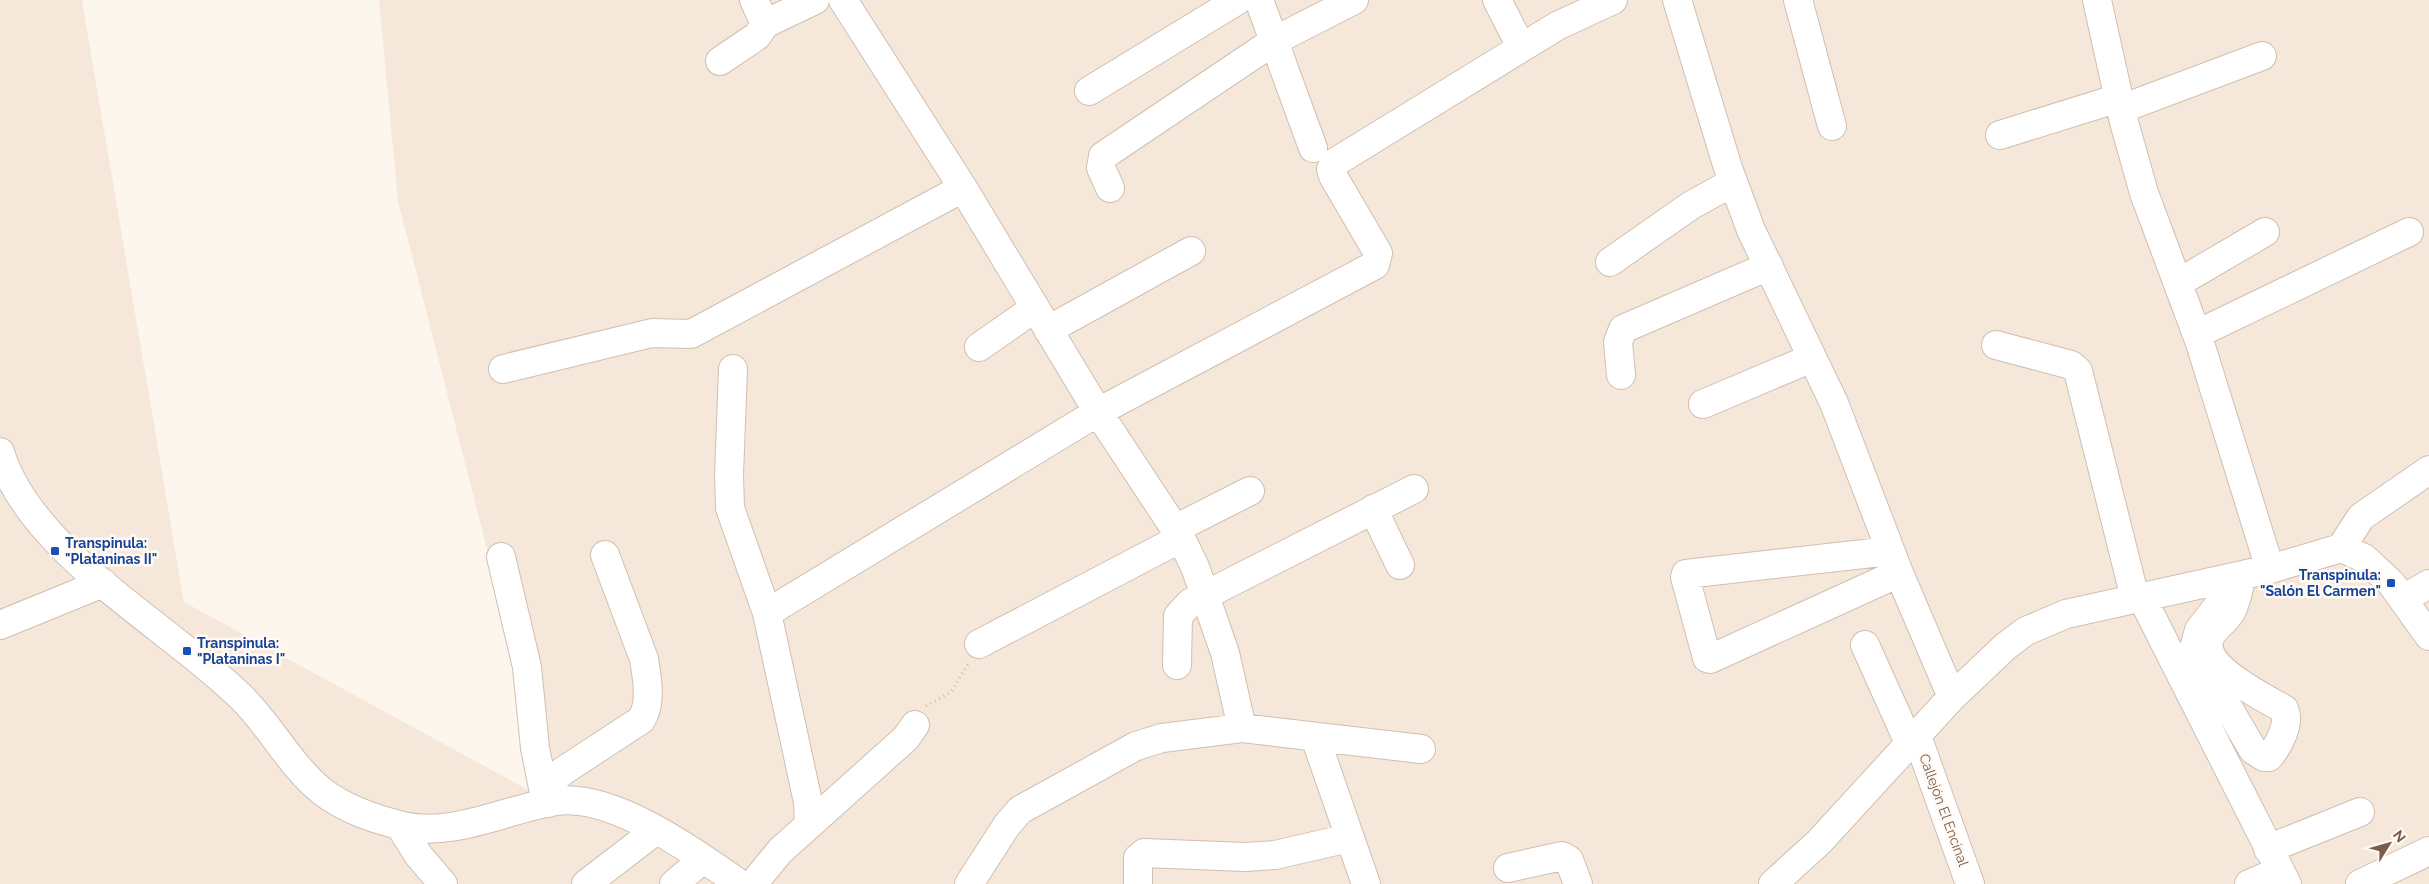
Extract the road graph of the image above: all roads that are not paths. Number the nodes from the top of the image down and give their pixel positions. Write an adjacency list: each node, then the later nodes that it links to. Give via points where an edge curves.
1 (815, 0): 11 (street)
2 (844, 0): 22 (street)
3 (1238, 0): 16 (street)
4 (1259, 0): 12 (street)
5 (1354, 0): 12 (street)
6 (1497, 0): 13 (street)
7 (1613, 0): 13 (street, via 1574,17)
8 (1676, 0): 21 (street)
9 (1798, 0): 18 (street)
10 (2097, 0): 17 (street)
11 (760, 12): 15 (street, via 757,36)
12 (1274, 42): 20 (street); 23 (street, via 1102,156 1101,168)
13 (1521, 47): 39 (street, via 1332,166 1333,176 1378,253 1375,265)
14 (2262, 56): 17 (street)
15 (720, 61)
16 (1089, 91)
17 (2120, 104): 19 (street); 29 (street, via 2144,193)
18 (1832, 126)
19 (2000, 135)
20 (1313, 148)
21 (1733, 182): 27 (street, via 1690,206); 28 (street)
22 (963, 188): 30 (street); 35 (street, via 692,334 652,333)
23 (1110, 188)
24 (2265, 232): 29 (street)
25 (2409, 232): 31 (street)
26 (1191, 251): 30 (street)
27 (1610, 262)
28 (1769, 266): 34 (street); 37 (street, via 1623,330 1618,342)
29 (2178, 283): 31 (street)
30 (1042, 319): 33 (street); 39 (street)
31 (2197, 334): 51 (street)
32 (1996, 345): 56 (street, via 2071,365 2078,371)
33 (979, 346)
34 (1812, 358): 38 (street); 49 (street, via 1834,403)
35 (503, 368)
36 (733, 369): 58 (street, via 730,508)
37 (1621, 375)
38 (1704, 404)
39 (1098, 412): 45 (street); 58 (street)
40 (0, 452): 53 (street, via 26,506)
41 (2429, 470): 46 (street, via 2361,517)
42 (1414, 489): 44 (street)
43 (1250, 491): 45 (street)
44 (1373, 509): 50 (street); 55 (street)
45 (1178, 534): 55 (street); 61 (street)
46 (2341, 548): 51 (street); 57 (street, via 2364,558 2392,583)
47 (606, 555): 71 (street, via 644,659 647,690 644,715 563,771)
48 (502, 558): 71 (street, via 522,644 534,748)
49 (1895, 562): 49 (street, via 1710,658 1707,658 1686,574); 65 (street)
50 (1400, 565)
51 (2270, 569): 52 (street)
52 (2235, 577): 56 (street); 64 (street, via 2221,602 2198,630 2193,652 2202,672)
53 (103, 583): 59 (street); 73 (street, via 228,684 322,791 360,813)
54 (2429, 584): 57 (street)
55 (1206, 596): 63 (street, via 1190,603 1178,616); 67 (street, via 1225,653)
56 (2139, 598): 65 (street, via 2066,614 2026,632 2006,646); 80 (street)
57 (2403, 599): 60 (street)
58 (767, 613): 74 (street, via 808,802)
59 (0, 625)
60 (2429, 636)
61 (979, 644)
62 (1865, 645): 69 (street, Callejón El Encinal)
63 (1177, 664)
64 (2229, 688)
65 (1952, 697): 69 (street)
66 (915, 725): 74 (street, via 906,738)
67 (1242, 728): 68 (street); 86 (street, via 1162,738 1136,746 1034,801 1020,810 1007,825)
68 (1315, 737): 70 (street); 76 (street)
69 (1914, 741): 90 (street, via 1819,842); 91 (street, Callejón El Encinal)
70 (1422, 749)
71 (545, 796): 73 (street, via 431,830); 75 (street, via 595,804 624,814)
72 (2360, 812): 80 (street)
73 (400, 826): 81 (street, via 419,856)
74 (809, 826): 85 (street, via 780,850)
75 (655, 831): 78 (street); 82 (street)
76 (1349, 838): 87 (street, via 1255,857 1144,853 1138,858); 88 (street)
77 (2429, 851): 93 (street)
78 (702, 859): 83 (street); 84 (street)
79 (1508, 868): 89 (street, via 1562,856 1569,860)
80 (2278, 868): 92 (street)
81 (443, 884)
82 (586, 884)
83 (674, 884)
84 (740, 884)
85 (753, 884)
86 (969, 884)
87 (1138, 884)
88 (1366, 884)
89 (1578, 884)
90 (1773, 884)
91 (1970, 884)
92 (2249, 884)
93 (2360, 884)

